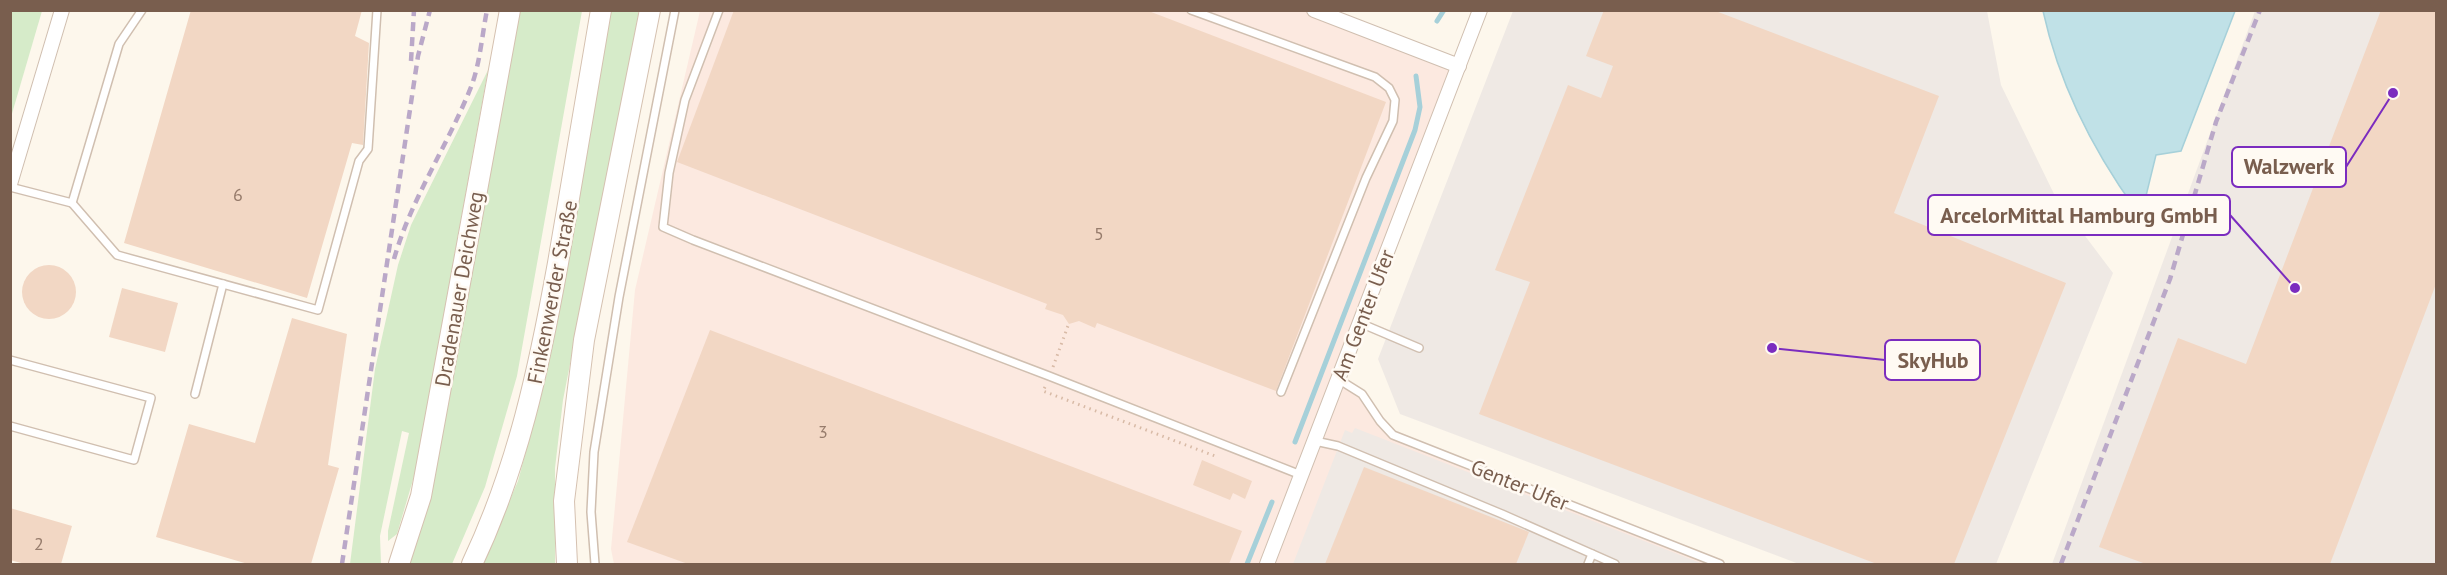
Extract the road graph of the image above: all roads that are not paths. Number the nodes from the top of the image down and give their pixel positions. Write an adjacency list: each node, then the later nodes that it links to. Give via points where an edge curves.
1 (62, 10): 13 (street)
2 (142, 10): 14 (lane, via 119,44)
3 (377, 10): 15 (lane, via 368,149 359,161 318,310)
4 (510, 10): 26 (main road, Dradenauer Deichweg, via 421,496)
5 (601, 10): 27 (main road, Finkenwerder Straße, via 532,394 503,490)
6 (650, 10): 28 (main road, Finkenwerder Straße, via 584,340 566,483)
7 (675, 10): 29 (lane, via 619,297 594,452 591,512)
8 (719, 10): 24 (lane, via 685,100 669,174 663,227)
9 (1191, 10): 20 (lane, via 1375,77 1389,88 1395,100 1393,121 1366,178)
10 (1314, 10): 12 (street)
11 (1480, 10): 12 (street, Am Genter Ufer)
12 (1459, 66): 16 (street, Am Genter Ufer)
13 (10, 186): 14 (lane)
14 (72, 203): 15 (lane, via 117,255)
15 (223, 284): 21 (lane)
16 (1360, 323): 17 (lane); 19 (street, Am Genter Ufer)
17 (1419, 348)
18 (10, 360): 22 (lane, via 151,398 134,460)
19 (1338, 379): 23 (street, Am Genter Ufer); 33 (lane, Genter Ufer, via 1362,394 1393,435)
20 (1281, 392)
21 (195, 394)
22 (10, 426)
23 (1315, 441): 24 (street, Am Genter Ufer); 25 (lane, via 1338,446)
24 (1302, 476): 30 (street, Am Genter Ufer)
25 (1592, 554): 31 (lane); 32 (lane)
26 (399, 564)
27 (472, 564)
28 (567, 564)
29 (595, 564)
30 (1267, 564)
31 (1588, 564)
32 (1615, 564)
33 (1720, 564)

